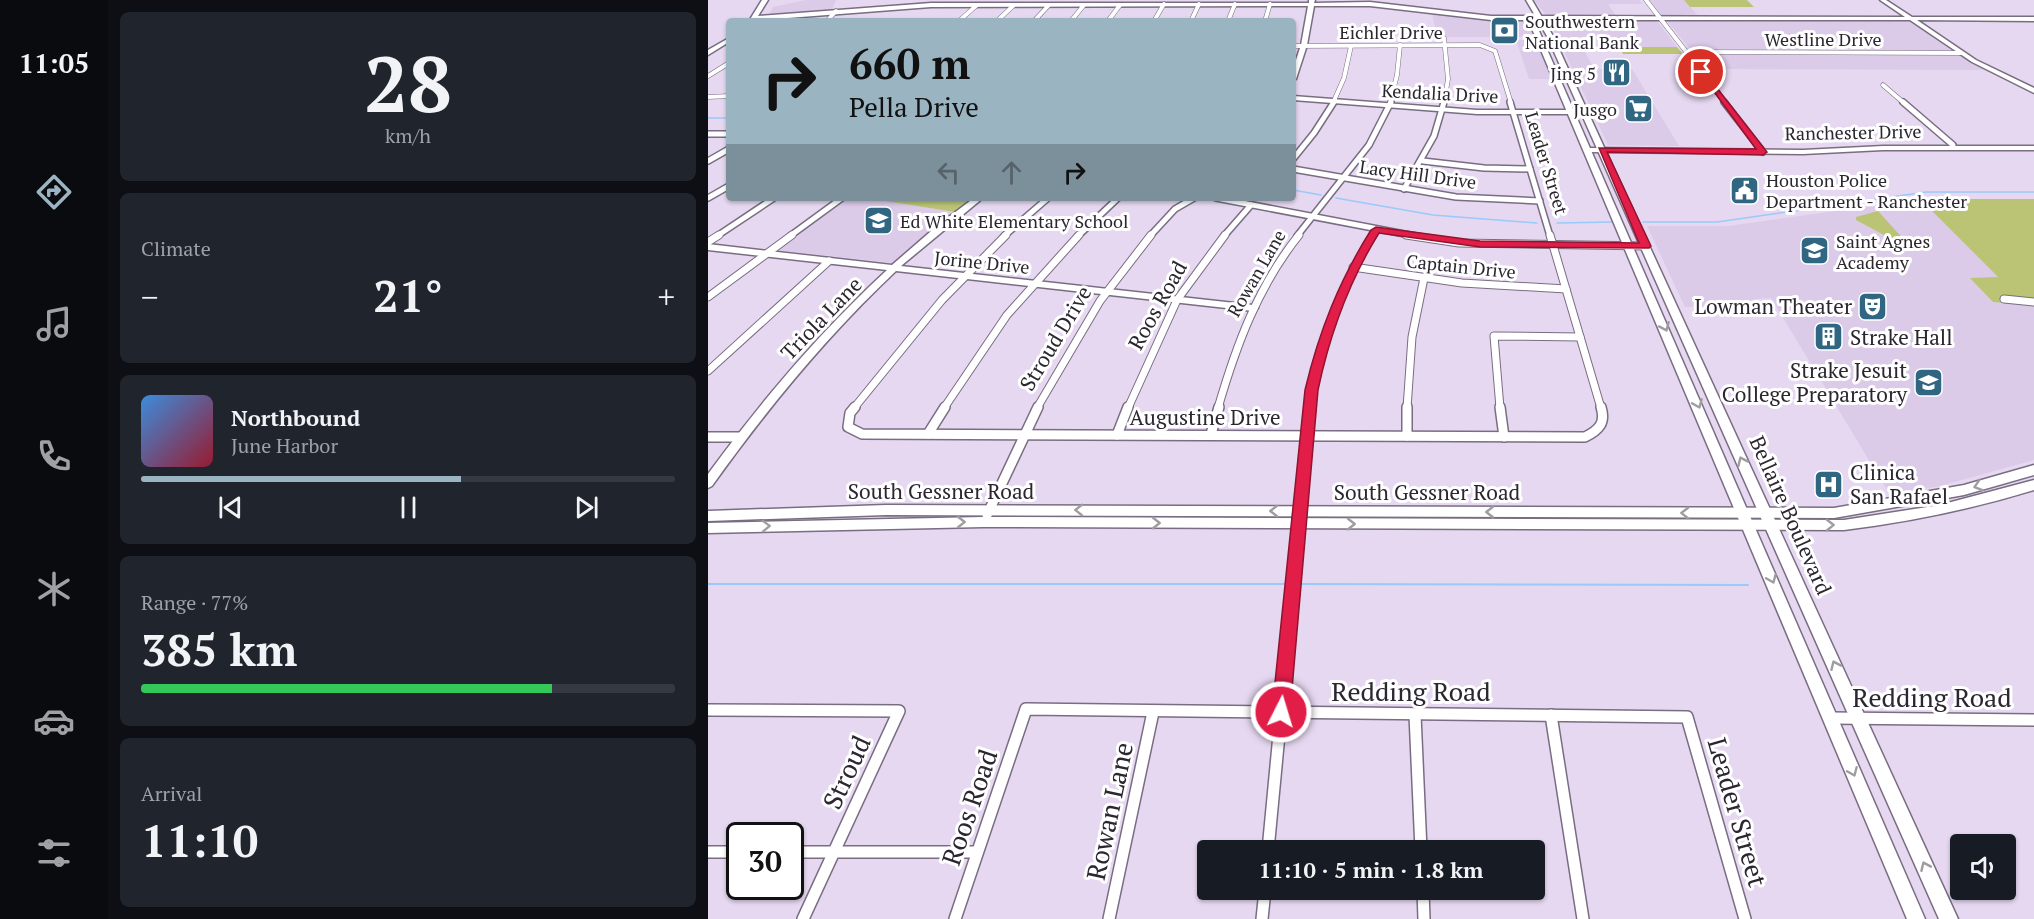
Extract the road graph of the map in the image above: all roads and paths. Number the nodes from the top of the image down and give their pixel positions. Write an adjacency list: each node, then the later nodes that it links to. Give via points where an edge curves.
1 (1521, 0): 31 (street, Bellaire Boulevard)
2 (1529, 0): 32 (street, Bellaire Boulevard)
3 (1646, 0): 33 (street)
4 (1883, 0): 34 (street)
5 (769, 2): 18 (street, via 761,6); 19 (street)
6 (1104, 2): 9 (street); 10 (street)
7 (1311, 2): 14 (street); 31 (street); 40 (street)
8 (1049, 4): 9 (street); 16 (street); 24 (street)
9 (1084, 4): 25 (street)
10 (1120, 4): 11 (street); 26 (street)
11 (1164, 4): 12 (street); 27 (street)
12 (1199, 4): 13 (street); 28 (street)
13 (1234, 4): 14 (street); 29 (street)
14 (1270, 4): 30 (street)
15 (977, 5): 16 (street); 17 (street); 22 (street)
16 (1014, 5): 23 (street)
17 (836, 11): 20 (street); 21 (street)
18 (756, 18)
19 (757, 18)
20 (766, 18)
21 (830, 18)
22 (962, 18)
23 (1000, 18)
24 (1037, 18)
25 (1073, 18)
26 (1110, 18)
27 (1156, 18)
28 (1192, 18)
29 (1229, 18)
30 (1266, 18)
31 (1531, 18): 32 (street); 37 (street, Bellaire Boulevard)
32 (1540, 18): 33 (street); 38 (street, Bellaire Boulevard)
33 (1660, 18): 34 (street); 47 (street)
34 (1911, 19): 35 (street); 48 (street)
35 (2034, 19)
36 (1444, 38): 43 (street)
37 (1542, 38): 38 (street); 50 (street, Bellaire Boulevard)
38 (1551, 38): 54 (street, Bellaire Boulevard)
39 (726, 42): 49 (street)
40 (1304, 45): 41 (street, Eichler Drive); 45 (street, Eichler Drive); 52 (street)
41 (1352, 45): 42 (street, Eichler Drive); 62 (street)
42 (1400, 45): 43 (street, Eichler Drive); 63 (street, Rowan Lane)
43 (1446, 45): 46 (street, Eichler Drive); 64 (street, via 1448,93)
44 (726, 46): 49 (street)
45 (1296, 46)
46 (1488, 47): 65 (street, Leader Street, via 1495,51)
47 (1686, 52): 48 (street, Westline Drive); 76 (street)
48 (1960, 53): 58 (street)
49 (709, 54)
50 (1550, 60): 54 (street, via 1561,74); 55 (street, Bellaire Boulevard)
51 (726, 65): 53 (street)
52 (1296, 70)
53 (708, 76)
54 (1569, 76): 57 (street, Bellaire Boulevard)
55 (1557, 77): 57 (street); 66 (street, Bellaire Boulevard)
56 (1883, 85): 70 (street)
57 (1573, 87): 67 (street, Bellaire Boulevard)
58 (2034, 91)
59 (726, 96): 60 (street)
60 (708, 97)
61 (1296, 98): 62 (street, Kendalia Drive)
62 (1336, 101): 63 (street, Kendalia Drive); 78 (street)
63 (1390, 105): 64 (street, Kendalia Drive); 83 (street, Rowan Lane, via 1369,145)
64 (1444, 110): 65 (street, Kendalia Drive); 79 (street)
65 (1514, 112): 66 (street, Kendalia Drive); 81 (street, Leader Street)
66 (1572, 112): 67 (street, Kendalia Drive); 74 (street, Bellaire Boulevard)
67 (1585, 112): 75 (street, Bellaire Boulevard)
68 (708, 134): 69 (street)
69 (726, 134)
70 (1953, 145): 71 (street, Ranchester Drive); 72 (street, Ranchester Drive)
71 (1895, 146): 72 (street, Ranchester Drive); 76 (street, Ranchester Drive)
72 (1972, 146): 73 (street, Ranchester Drive)
73 (2033, 147)
74 (1588, 150): 75 (street, Ranchester Drive); 100 (street, Bellaire Boulevard)
75 (1602, 150): 76 (street, Ranchester Drive); 101 (street, Bellaire Boulevard)
76 (1761, 150)
77 (726, 151): 80 (street)
78 (1296, 156)
79 (1422, 160): 81 (street); 85 (street)
80 (708, 161)
81 (1530, 169): 94 (street, Leader Street)
82 (1296, 170): 83 (street, Lacy Hill Drive)
83 (1343, 178): 85 (street, Lacy Hill Drive); 96 (street, Rowan Lane)
84 (726, 188): 86 (street)
85 (1404, 189): 94 (street, Lacy Hill Drive, via 1456,197)
86 (708, 198)
87 (770, 201): 98 (street)
88 (838, 201): 103 (street)
89 (975, 201): 106 (street, Triola Lane)
90 (1045, 201): 107 (street)
91 (1115, 201): 109 (street)
92 (1188, 201): 111 (street, Stroud Drive, via 1154,231)
93 (1231, 201): 95 (street)
94 (1540, 201): 99 (street, Leader Street)
95 (1251, 205): 96 (street); 114 (street, Roos Road, via 1215,246)
96 (1312, 217): 97 (street); 118 (street, Rowan Lane, via 1281,258)
97 (1376, 230): 99 (street, via 1459,243); 105 (street)
98 (708, 242)
99 (1553, 246): 100 (street); 110 (street, Leader Street)
100 (1629, 246): 101 (street); 116 (street, Bellaire Boulevard)
101 (1646, 246): 117 (street, Bellaire Boulevard)
102 (708, 247): 103 (street, Jorine Drive)
103 (765, 253): 104 (street, Jorine Drive); 113 (street)
104 (829, 261): 106 (street, Jorine Drive); 121 (street)
105 (1353, 267): 108 (street, Captain Drive); 129 (street, via 1322,342)
106 (895, 268): 107 (street, Jorine Drive); 132 (street, Triola Lane, via 795,369)
107 (963, 276): 109 (street, Jorine Drive); 125 (street, Augustine Drive, via 909,336 850,413 848,427 862,434)
108 (1424, 278): 110 (street, Captain Drive); 130 (street, via 1408,358)
109 (1033, 284): 111 (street, Jorine Drive); 125 (street, via 992,335)
110 (1566, 289): 120 (street, Leader Street)
111 (1105, 292): 114 (street, Jorine Drive); 126 (street, Stroud Drive, via 1061,359)
112 (2004, 295): 115 (street)
113 (708, 297)
114 (1178, 300): 118 (street, Jorine Drive); 127 (street, Roos Road, via 1149,355)
115 (2034, 302)
116 (1654, 303): 117 (street); 122 (street, Bellaire Boulevard, one-way to 122)
117 (1671, 303): 123 (street, Bellaire Boulevard)
118 (1253, 308): 128 (street, Rowan Lane, via 1231,362)
119 (1494, 336): 120 (street); 133 (street)
120 (1580, 337): 124 (street, Leader Street, via 1603,414)
121 (708, 371)
122 (1686, 376): 123 (street); 143 (street, Bellaire Boulevard, one-way to 143)
123 (1704, 376): 144 (street, Bellaire Boulevard, one-way to 123)
124 (1599, 430): 133 (street, Augustine Drive, via 1585,437)
125 (928, 434): 126 (street, Augustine Drive)
126 (1023, 435): 127 (street, Augustine Drive); 140 (street, Stroud Drive)
127 (1117, 435): 128 (street, Augustine Drive)
128 (1211, 435): 129 (street, Augustine Drive)
129 (1307, 435): 130 (street, Augustine Drive); 141 (street)
130 (1407, 436): 133 (street, Augustine Drive)
131 (708, 437): 132 (street)
132 (739, 437): 135 (street, Triola Lane)
133 (1504, 437)
134 (2034, 470): 137 (street, South Gessner Road, one-way to 137, via 1965,490)
135 (708, 483)
136 (2034, 485): 142 (street, South Gessner Road, via 1971,505)
137 (1893, 504): 142 (street); 144 (street, South Gessner Road)
138 (837, 511): 139 (street, South Gessner Road); 140 (street, South Gessner Road); 145 (street)
139 (708, 516)
140 (986, 516): 141 (street, South Gessner Road); 145 (street, South Gessner Road, one-way to 140)
141 (1298, 518): 143 (street, South Gessner Road); 150 (street)
142 (1905, 518): 144 (street, South Gessner Road, one-way to 142, via 1844,525)
143 (1746, 520): 144 (street, South Gessner Road); 154 (street, Bellaire Boulevard, one-way to 154)
144 (1769, 520): 155 (street, Bellaire Boulevard, one-way to 144)
145 (831, 524): 146 (street, South Gessner Road, one-way to 145)
146 (708, 528)
147 (1026, 709): 149 (street, Redding Road); 163 (street, Roos Road)
148 (708, 710): 162 (street, Stroud, via 899,711)
149 (1153, 712): 150 (street, Redding Road); 168 (street, Rowan Lane)
150 (1281, 712): 151 (street, Redding Road); 157 (street)
151 (1415, 715): 152 (street, Redding Road); 158 (street)
152 (1551, 715): 153 (street, Redding Road); 171 (street)
153 (1687, 717): 172 (street, Leader Street)
154 (1830, 718): 155 (street, Redding Road); 173 (street, Bellaire Boulevard, one-way to 173)
155 (1859, 719): 156 (street, Redding Road); 174 (street, Bellaire Boulevard, one-way to 155)
156 (2034, 720)
157 (1269, 840)
158 (1421, 840)
159 (708, 852): 160 (street)
160 (726, 852)
161 (804, 852): 162 (street)
162 (834, 852): 163 (street); 166 (street)
163 (977, 852): 167 (street, Roos Road)
164 (1264, 900): 169 (street)
165 (1423, 900): 170 (street)
166 (804, 919)
167 (955, 919)
168 (1110, 919)
169 (1262, 919)
170 (1424, 919)
171 (1583, 919)
172 (1745, 919)
173 (1916, 919)
174 (1949, 919)

